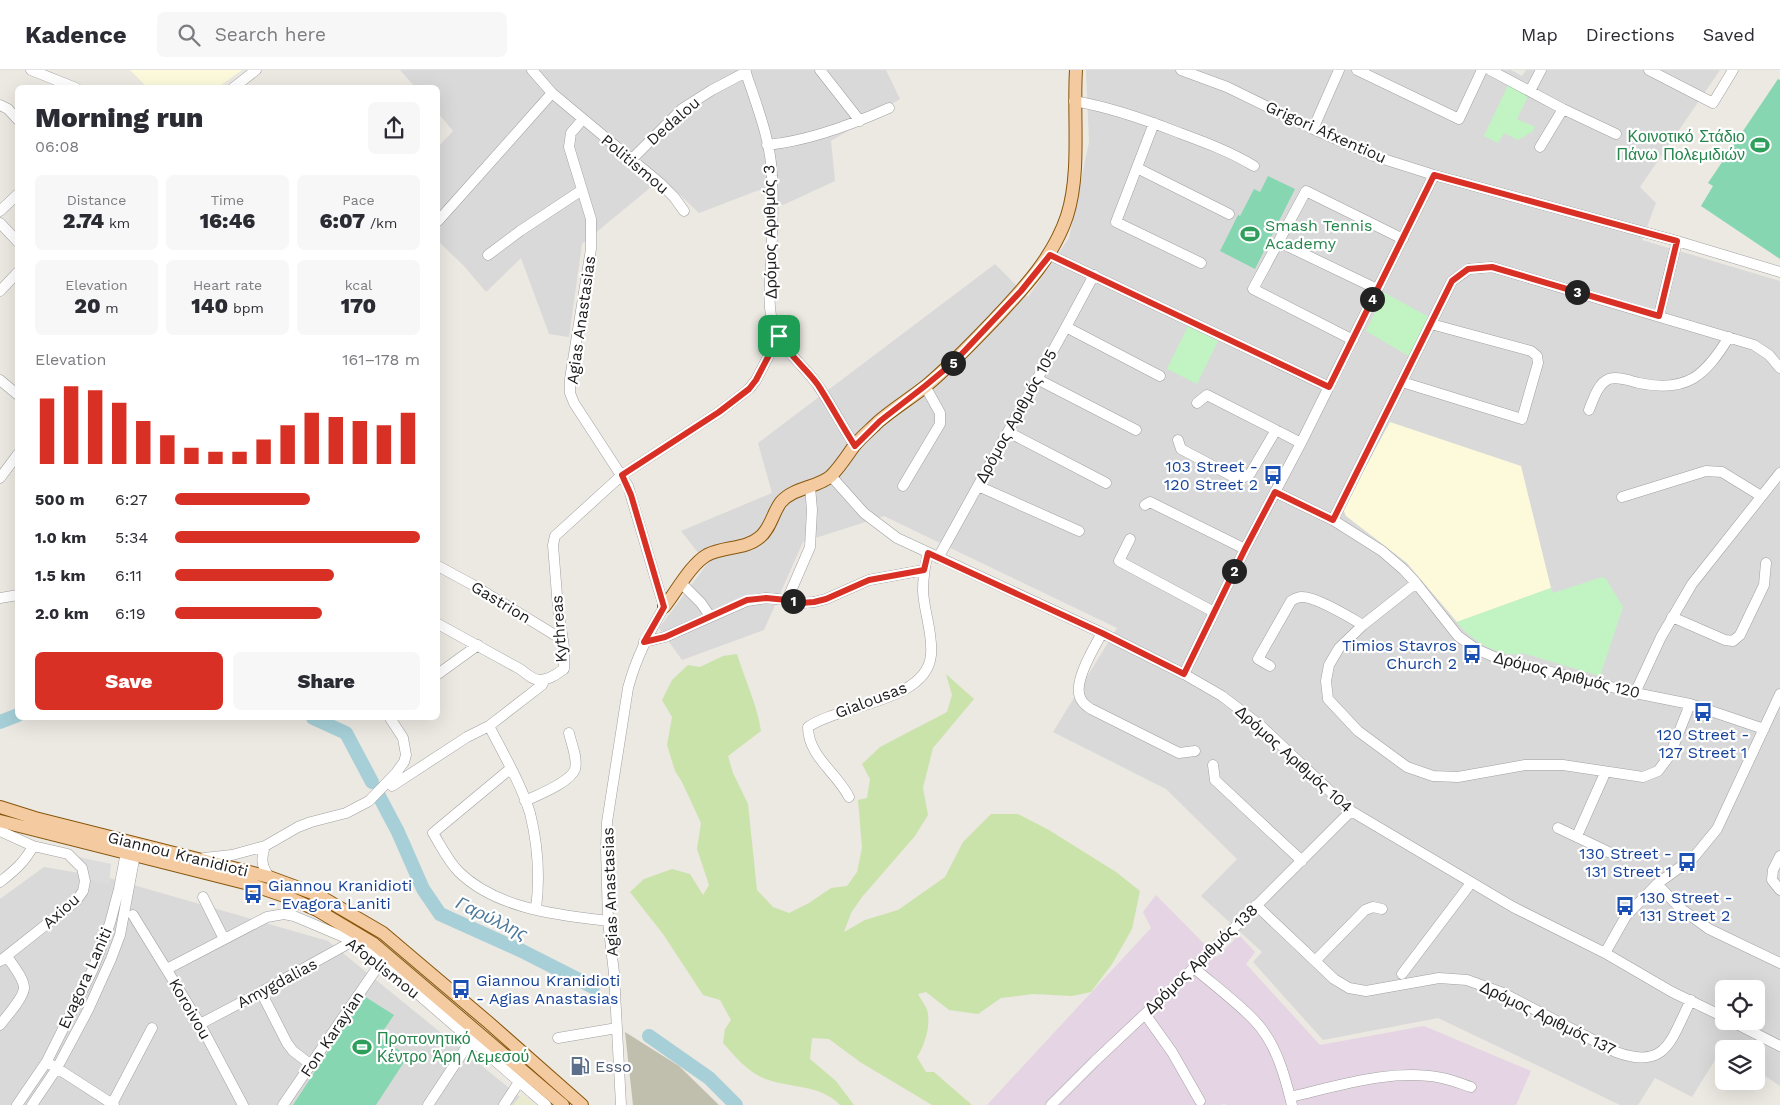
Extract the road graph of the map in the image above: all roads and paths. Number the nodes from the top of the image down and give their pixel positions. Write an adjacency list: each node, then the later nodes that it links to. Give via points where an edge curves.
1 (31, 70): 15 (street)
2 (256, 70): 16 (street)
3 (532, 70): 18 (street)
4 (820, 70): 25 (street)
5 (1076, 70): 19 (main road)
6 (1181, 70): 27 (street, Grigori Afxentiou, via 1227,87)
7 (1340, 70): 27 (street)
8 (1357, 70): 9 (street, via 1459,119)
9 (1482, 70)
10 (1490, 70): 17 (street)
11 (1541, 70): 17 (street)
12 (1649, 70): 13 (street, via 1713,103)
13 (1733, 70)
14 (745, 71): 29 (street, Δρόμος Αριθμός 3); 31 (street, Dedalou, via 682,109)
15 (68, 85)
16 (237, 85)
17 (1530, 91): 22 (street)
18 (552, 93): 24 (street); 40 (street)
19 (1074, 101): 26 (street); 47 (main road, via 1075,163 1070,201 1060,236)
20 (0, 105): 23 (street)
21 (889, 108): 25 (street)
22 (1562, 109): 28 (street); 30 (street)
23 (15, 117)
24 (583, 119): 31 (street, Politismou); 35 (street, Agias Anastasias, via 569,139)
25 (860, 121): 29 (street, via 786,144)
26 (1154, 123): 32 (street, via 1230,152); 33 (street)
27 (1313, 129): 34 (street, Grigori Afxentiou, via 1374,156)
28 (1616, 134)
29 (767, 145): 57 (street, Δρόμος Αριθμός 3, via 772,174 771,305 774,327)
30 (1540, 147)
31 (630, 160): 38 (street, Politismou, via 674,196)
32 (1254, 166)
33 (1137, 168): 39 (street); 48 (street, via 1116,222)
34 (1434, 175): 43 (street); 44 (street, Grigori Afxentiou)
35 (582, 190): 46 (street); 78 (street, Agias Anastasias, via 591,218 591,249 570,393 580,415)
36 (15, 197): 37 (street)
37 (0, 211)
38 (684, 211)
39 (1228, 214)
40 (440, 219)
41 (0, 223): 42 (street)
42 (15, 239)
43 (1403, 239): 45 (street, via 1306,191); 52 (street)
44 (1677, 241): 49 (street, Grigori Afxentiou); 54 (street)
45 (1279, 242): 52 (street); 59 (street, via 1253,289)
46 (488, 255)
47 (1050, 255): 51 (street); 65 (main road, via 962,354)
48 (1201, 263)
49 (1780, 272)
50 (15, 275): 53 (street)
51 (1094, 275): 56 (street, Δρόμος Αριθμός 105); 66 (street)
52 (1377, 289): 59 (street)
53 (0, 291)
54 (1659, 316): 55 (street, via 1492,267 1468,269 1452,281); 58 (street)
55 (1431, 324): 64 (street); 64 (street, via 1531,351 1537,356 1538,363 1522,419)
56 (1066, 327): 61 (street); 62 (street, Δρόμος Αριθμός 105)
57 (779, 336): 75 (street, via 818,385); 78 (street, via 749,389)
58 (1729, 338): 60 (street, via 1754,345); 69 (street, via 1714,362 1696,378 1670,387 1608,379 1600,385)
59 (1353, 340): 66 (street)
60 (1780, 368)
61 (1160, 376)
62 (1037, 379): 70 (street); 72 (street, Δρόμος Αριθμός 105)
63 (0, 380): 67 (street)
64 (1402, 382): 89 (street)
65 (925, 386): 75 (main road, via 880,421); 82 (street, via 940,413 940,424)
66 (1329, 387): 74 (street)
67 (15, 392)
68 (1197, 403): 71 (street, via 1207,395)
69 (1588, 410)
70 (1136, 430)
71 (1276, 430): 73 (street, via 1250,474 1242,478 1181,449); 74 (street)
72 (1008, 432): 81 (street); 83 (street, Δρόμος Αριθμός 105)
73 (1178, 440)
74 (1301, 443): 85 (street)
75 (855, 446): 79 (main road)
76 (15, 458): 80 (street)
77 (1780, 473): 86 (street)
78 (622, 475): 103 (street, Agias Anastasias, via 631,495); 110 (street, Kythreas, via 555,536 553,545)
79 (831, 476): 84 (main road, Agias Anastasias); 93 (street, Δρόμος Αριθμός 104, via 879,526)
80 (0, 478)
81 (1106, 483)
82 (903, 486)
83 (978, 486): 90 (street); 94 (street, Δρόμος Αριθμός 105)
84 (810, 487): 99 (main road, Agias Anastasias, via 781,502 767,529 754,542 707,555); 102 (street, via 810,547)
85 (1275, 492): 89 (street, Δρόμος Αριθμός 120); 92 (street)
86 (1761, 496): 87 (street, via 1722,472 1706,471); 106 (street, via 1692,584)
87 (1622, 497)
88 (1145, 505): 92 (street, via 1150,502)
89 (1333, 520): 98 (street, Δρόμος Αριθμός 120, via 1382,551)
90 (1079, 531)
91 (1130, 539): 104 (street, via 1119,560)
92 (1245, 549): 104 (street)
93 (928, 553): 94 (street, Δρόμος Αριθμός 104); 97 (street, Gialousas)
94 (938, 558): 109 (street, Δρόμος Αριθμός 104)
95 (1766, 563): 106 (street, via 1764,585 1740,635 1733,641)
96 (440, 567): 110 (street, Gastrion)
97 (924, 570): 102 (street, via 869,580 814,602); 129 (street, Gialousas, via 923,591 931,657 924,674 911,685 881,700 818,720 808,727 808,738 814,750)
98 (1416, 583): 108 (street); 117 (street, Δρόμος Αριθμός 120, via 1458,636 1476,649 1499,659)
99 (682, 584): 103 (main road, Agias Anastasias); 105 (street)
100 (15, 596): 101 (street)
101 (0, 598)
102 (787, 600): 105 (street, via 747,600)
103 (664, 607): 111 (street, Agias Anastasias)
104 (1214, 612): 115 (street)
105 (710, 616): 111 (street, via 665,637)
106 (1672, 618): 117 (street)
107 (440, 625): 112 (street, Kythreas)
108 (1364, 625): 113 (street, via 1313,599 1294,599 1258,659); 127 (street, via 1339,648 1329,665 1326,681 1328,699 1358,731 1407,767 1433,776 1458,777 1525,765 1563,765)
109 (1102, 633): 115 (street, Δρόμος Αριθμός 104); 124 (street, via 1079,682 1078,692 1082,701 1091,709 1179,753)
110 (563, 640): 116 (street, Kythreas, via 564,668)
111 (644, 642): 155 (street, Agias Anastasias, via 628,688 607,822)
112 (478, 645): 114 (street); 116 (street, Kythreas, via 532,678)
113 (1270, 666)
114 (440, 673)
115 (1184, 674): 132 (street, Δρόμος Αριθμός 104, via 1222,696 1261,726)
116 (545, 679): 121 (street, via 542,685)
117 (1635, 693): 119 (street, Δρόμος Αριθμός 120)
118 (1780, 694): 122 (street)
119 (1690, 704): 122 (street, Δρόμος Αριθμός 120); 127 (street, via 1670,754 1658,771 1643,777)
120 (391, 720): 139 (street, via 404,738 406,755 396,773 373,798 346,812 298,827)
121 (489, 726): 126 (street); 128 (street)
122 (1764, 729): 148 (street, via 1717,829 1694,856)
123 (569, 733): 130 (street, via 576,768 573,773 567,780)
124 (1195, 751)
125 (1213, 765): 144 (street, via 1215,780)
126 (510, 769): 130 (street); 152 (street, via 433,833 459,872 472,882 496,897)
127 (1605, 772): 136 (street)
128 (392, 786)
129 (849, 798)
130 (526, 801): 152 (street, via 538,868)
131 (0, 807): 137 (main road, Giannou Kranidioti)
132 (1351, 811): 144 (street, Δρόμος Αριθμός 138); 147 (street, Δρόμος Αριθμός 104)
133 (0, 822): 140 (main road, Giannou Kranidioti)
134 (1558, 828): 136 (street)
135 (0, 831): 138 (street)
136 (1576, 836): 141 (street)
137 (133, 842): 140 (street, Evagora Laniti); 143 (main road, Giannou Kranidioti)
138 (33, 846): 146 (street, via 18,868); 159 (street, Axiou, via 68,854 82,868 83,891 76,901)
139 (265, 846): 143 (street, via 232,855); 145 (street, via 262,866)
140 (130, 856): 178 (street, Evagora Laniti, via 93,969); 180 (street, Evagora Laniti, via 120,935 88,1010); 194 (main road, Giannou Kranidioti, via 249,884 290,898 350,929 374,944)
141 (1617, 856)
142 (1780, 856): 149 (street, via 1772,880)
143 (198, 858): 145 (main road, Giannou Kranidioti)
144 (1302, 861): 151 (street, Δρόμος Αριθμός 138)
145 (269, 877): 195 (main road, Giannou Kranidioti, via 318,895 383,933)
146 (0, 882)
147 (1472, 883): 158 (street, Δρόμος Αριθμός 104); 165 (street)
148 (1658, 884): 158 (street, via 1626,916); 162 (street, via 1680,908 1709,929)
149 (1780, 890)
150 (202, 897): 156 (street)
151 (1256, 905): 160 (street, Δρόμος Αριθμός 137); 163 (street, Δρόμος Αριθμός 138)
152 (536, 909): 155 (street, via 556,915)
153 (1382, 909): 160 (street, via 1373,907 1365,910)
154 (134, 915): 164 (street, Koroivou)
155 (608, 921): 173 (street, Agias Anastasias)
156 (224, 939): 157 (street, Afoplismou, via 267,917 284,914); 164 (street, Afoplismou)
157 (353, 941): 161 (street, Afoplismou); 166 (street, Amygdalias)
158 (1604, 953): 167 (street, Δρόμος Αριθμός 104)
159 (3, 959): 171 (street, via 25,988)
160 (1315, 961): 167 (street, Δρόμος Αριθμός 137, via 1334,979 1366,992 1439,978 1467,980 1503,993 1633,1058 1652,1057 1667,1048)
161 (381, 962): 176 (street, Afoplismou); 179 (street, Fon Karayian)
162 (1780, 963)
163 (1194, 968): 169 (street, Δρόμος Αριθμός 138); 184 (street, via 1256,1022 1279,1060)
164 (167, 969): 170 (street, Koroivou)
165 (1402, 974)
166 (261, 992): 170 (street, Amygdalias); 179 (street, via 287,1042)
167 (1691, 1000): 168 (street, Δρόμος Αριθμός 104)
168 (1715, 1012)
169 (1145, 1014): 183 (street, via 1172,1052); 196 (street, Δρόμος Αριθμός 138)
170 (200, 1024): 189 (street, Koroivou)
171 (0, 1025)
172 (152, 1028): 186 (street)
173 (617, 1028): 175 (street); 185 (street, Agias Anastasias)
174 (1749, 1030): 177 (street)
175 (558, 1038)
176 (472, 1040): 181 (street, Afoplismou); 191 (street)
177 (1780, 1046)
178 (47, 1061): 180 (street); 187 (street, Evagora Laniti)
179 (310, 1064): 190 (street, Fon Karayian)
180 (57, 1068): 186 (street); 188 (street, Evagora Laniti)
181 (519, 1082): 192 (street); 193 (street, Afoplismou)
182 (1471, 1087): 184 (street, via 1442,1078 1414,1075 1366,1080)
183 (1200, 1101)
184 (1291, 1101)
185 (619, 1102)
186 (113, 1104)
187 (16, 1105)
188 (32, 1105)
189 (243, 1105)
190 (283, 1105)
191 (428, 1105)
192 (504, 1105)
193 (546, 1105)
194 (563, 1105)
195 (582, 1105)
196 (1051, 1105)

